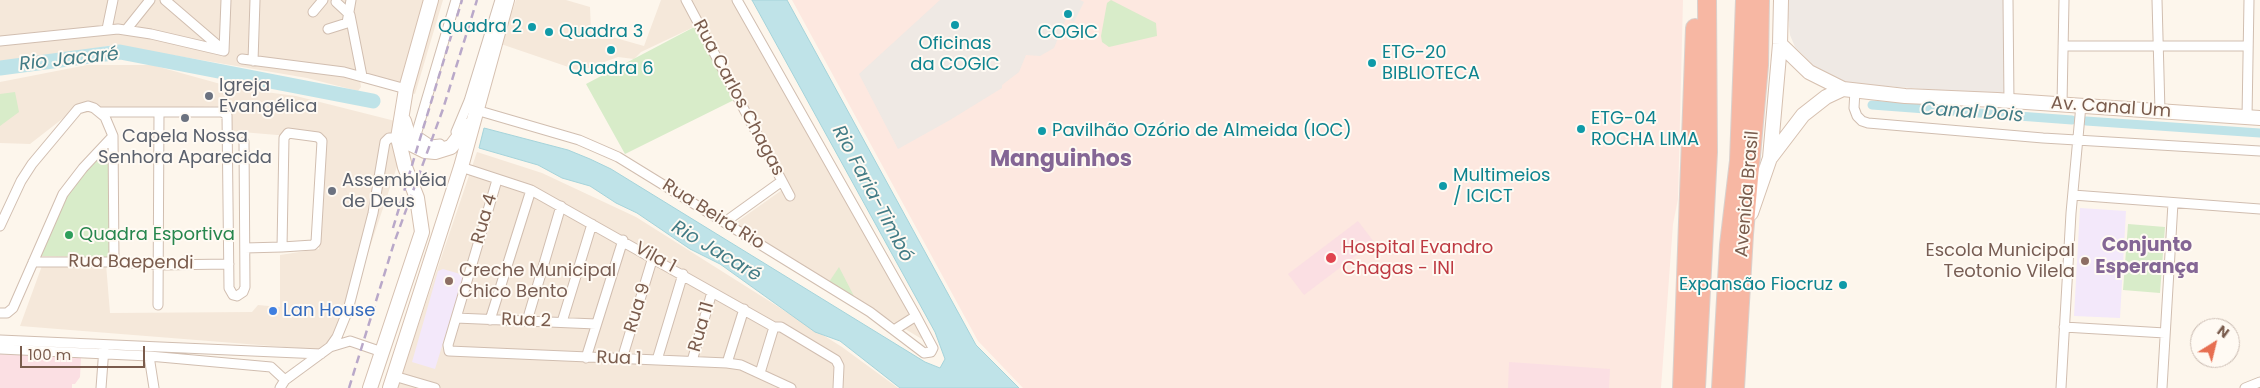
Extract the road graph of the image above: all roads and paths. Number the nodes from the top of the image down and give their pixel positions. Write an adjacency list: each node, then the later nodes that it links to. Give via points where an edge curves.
1 (112, 0): 26 (street)
2 (150, 0): 28 (street)
3 (165, 0): 34 (street)
4 (226, 0): 34 (street)
5 (255, 0): 36 (street)
6 (323, 0): 24 (street)
7 (351, 0): 25 (street)
8 (432, 0): 38 (main road)
9 (456, 0): 10 (street, via 416,135 431,145 444,143 458,131)
10 (500, 0)
11 (506, 0): 46 (main road)
12 (686, 0): 57 (street, Rua Carlos Chagas)
13 (737, 0): 81 (street)
14 (1695, 0): 114 (highway, via 1695,76)
15 (1707, 0): 115 (highway, via 1708,152)
16 (1745, 0): 116 (highway, Avenida Brasil, via 1738,162)
17 (1760, 0): 67 (highway, Avenida Brasil, via 1759,65)
18 (1781, 0): 30 (main road)
19 (2008, 0): 40 (street)
20 (2064, 0): 31 (street)
21 (2157, 0): 32 (street)
22 (2249, 0): 33 (street)
23 (336, 2): 25 (street)
24 (313, 12)
25 (349, 13): 27 (street, via 347,23); 37 (street)
26 (107, 29): 28 (street); 29 (street)
27 (328, 29)
28 (126, 30): 34 (street)
29 (0, 41)
30 (1780, 44): 39 (main road, Av. Canal Um, via 1809,72); 54 (main road)
31 (2063, 46): 32 (street); 41 (street)
32 (2158, 46): 33 (street); 43 (street)
33 (2248, 46): 48 (street)
34 (224, 50)
35 (242, 59): 36 (street)
36 (253, 61): 37 (street)
37 (362, 76): 38 (street)
38 (406, 89): 47 (main road)
39 (1849, 90): 40 (main road, Av. Canal Um); 51 (street, via 1857,116 1868,123); 54 (main road, via 1826,97 1803,115)
40 (2009, 102): 41 (main road, Av. Canal Um)
41 (2062, 104): 42 (main road, Av. Canal Um)
42 (2081, 105): 43 (main road, Av. Canal Um); 51 (street)
43 (2160, 111): 48 (main road, Av. Canal Um)
44 (99, 112): 45 (street); 49 (street, via 110,124); 66 (street, via 84,106 58,132 21,181)
45 (159, 112): 74 (street, via 222,112 227,115); 75 (street)
46 (474, 114): 47 (main road, via 451,147 435,152 411,144); 55 (main road); 64 (street, Rua Beira Rio, via 579,140 601,149)
47 (402, 115): 50 (main road)
48 (2254, 118)
49 (113, 136): 72 (street, via 63,194); 73 (street)
50 (398, 138): 93 (street, via 389,138 385,142 373,213 348,310); 96 (main road, via 417,198 422,232)
51 (2077, 140): 53 (street); 59 (street)
52 (244, 142): 70 (street)
53 (2260, 151)
54 (1770, 158): 67 (main road)
55 (461, 167): 56 (street, Vila 1); 105 (main road)
56 (497, 180): 58 (street, Vila 1); 82 (street, Rua 4)
57 (782, 181): 60 (street, Rua Carlos Chagas); 64 (street)
58 (530, 190): 62 (street, Vila 1); 83 (street)
59 (2073, 195): 61 (street); 88 (street)
60 (790, 196)
61 (2173, 203): 63 (street); 90 (street)
62 (561, 206): 65 (street, Vila 1); 84 (street)
63 (2260, 209)
64 (724, 222): 89 (street, Rua Beira Rio)
65 (592, 224): 68 (street, Vila 1); 85 (street)
66 (0, 226)
67 (1744, 234): 117 (highway, Avenida Brasil)
68 (623, 240): 71 (street, Vila 1); 86 (street)
69 (282, 247): 69 (street, via 284,138 288,133 318,137 322,142 317,239 312,245); 70 (street)
70 (245, 248): 74 (street, via 245,286 237,296 230,292)
71 (653, 257): 76 (street, Vila 1); 100 (street, Rua 9)
72 (33, 262): 73 (street, Rua Baependi); 80 (street, via 13,308 7,313)
73 (114, 262): 75 (street, Rua Baependi)
74 (228, 264): 75 (street, Rua Baependi)
75 (159, 265): 78 (street)
76 (684, 274): 77 (street, Vila 1); 101 (street)
77 (712, 292): 79 (street, Vila 1); 102 (street, Rua 11)
78 (158, 305)
79 (744, 309): 87 (street, Vila 1); 103 (street)
80 (0, 313)
81 (916, 316): 89 (street); 89 (street, Rua Beira Rio, via 932,351 924,353)
82 (456, 318): 83 (street, Rua 2); 92 (street, Rua 4)
83 (490, 320): 84 (street, Rua 2)
84 (527, 321): 85 (street, Rua 2)
85 (562, 322): 86 (street, Rua 2)
86 (596, 324): 99 (street)
87 (774, 326): 104 (street); 113 (street, Vila 1, via 836,360 839,366)
88 (2064, 327): 90 (street); 118 (street)
89 (894, 330)
90 (2166, 333): 119 (street)
91 (0, 340): 95 (street)
92 (448, 345): 99 (street, Rua 1, via 449,351 455,352)
93 (330, 347): 96 (street, via 350,341); 97 (street)
94 (0, 349): 95 (street)
95 (104, 349): 97 (street); 98 (street); 108 (street)
96 (382, 352): 110 (main road)
97 (321, 354): 107 (street)
98 (149, 356): 107 (street, via 271,367); 109 (street)
99 (586, 358): 100 (street, Rua 1)
100 (622, 359): 101 (street, Rua 1)
101 (657, 360): 102 (street, Rua 1)
102 (692, 361): 103 (street, Rua 1)
103 (727, 363): 104 (street, Rua 1)
104 (760, 373): 112 (street, Rua 1)
105 (392, 382): 111 (street)
106 (2260, 382): 120 (street)
107 (282, 384)
108 (101, 388)
109 (154, 388)
110 (370, 388)
111 (435, 388)
112 (791, 388)
113 (838, 388)
114 (1682, 388)
115 (1696, 388)
116 (1720, 388)
117 (1734, 388)
118 (2061, 388)
119 (2162, 388)
120 (2245, 388)

